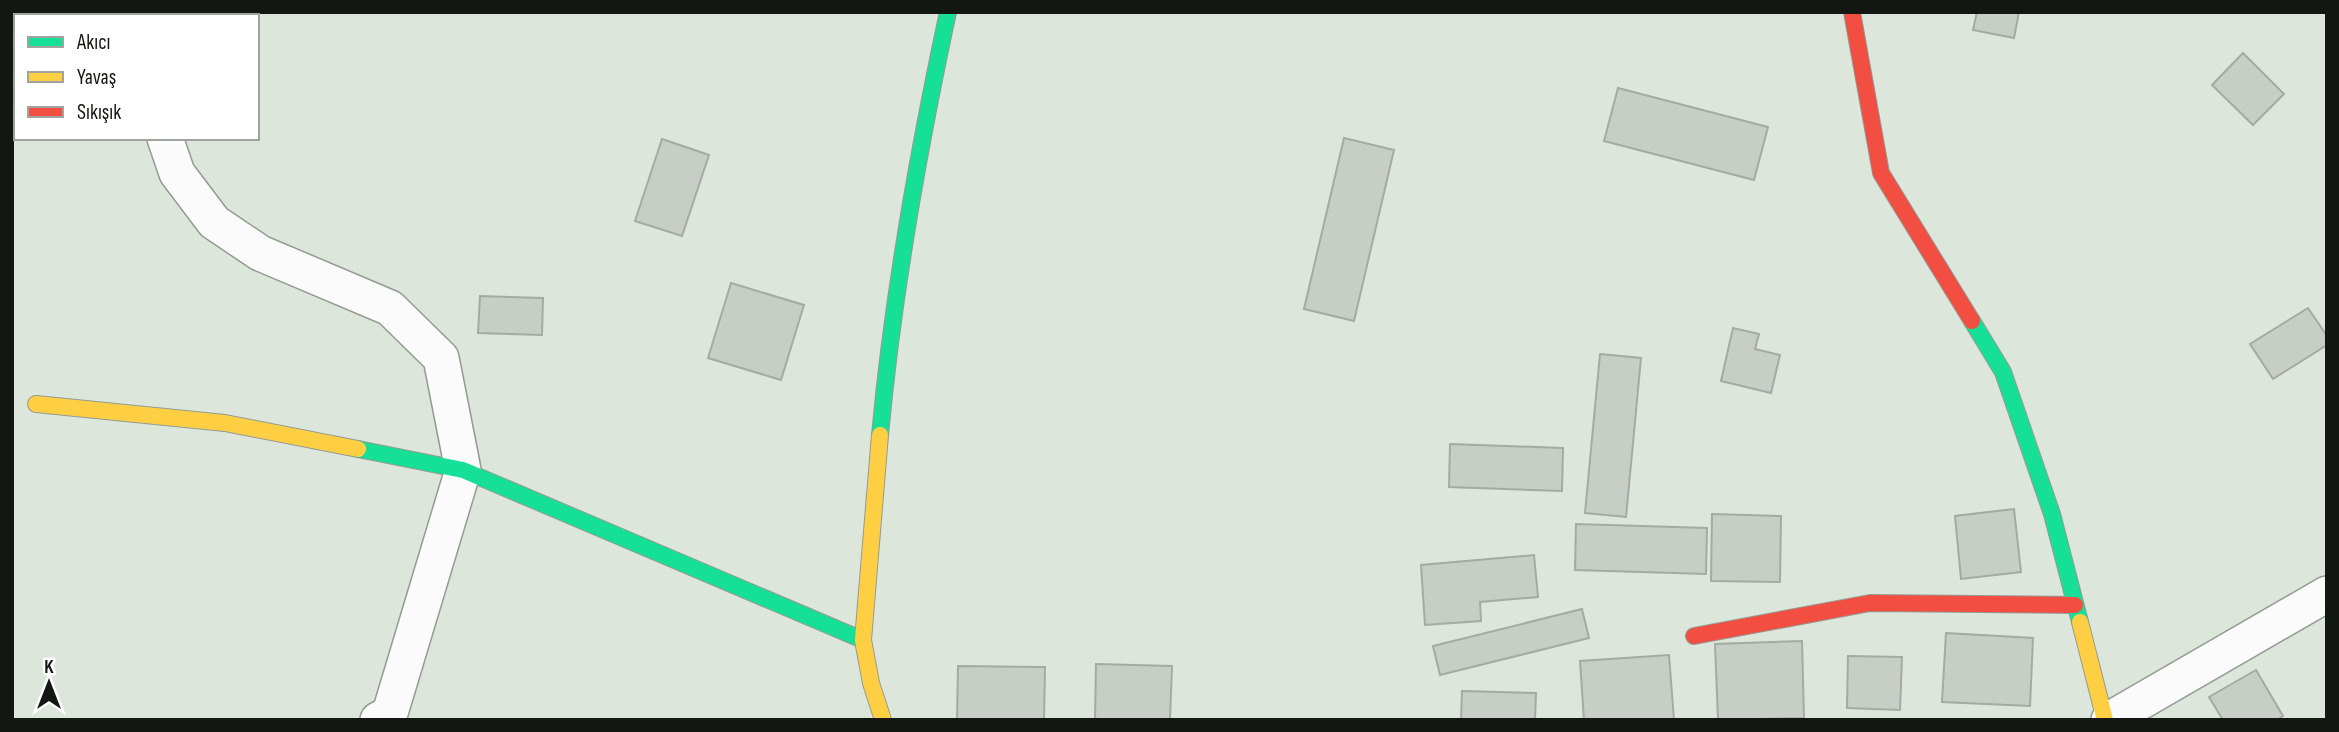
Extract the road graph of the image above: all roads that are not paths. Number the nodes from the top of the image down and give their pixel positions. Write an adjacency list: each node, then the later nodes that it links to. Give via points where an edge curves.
1 (948, 12): 9 (street, via 922,132 887,355)
2 (1852, 12): 7 (street, via 1881,173 2003,372 2052,514)
3 (166, 140): 5 (street, via 177,173 214,222 260,253 390,308 441,358)
4 (36, 404): 5 (street, via 225,423)
5 (463, 470): 9 (street); 10 (street, via 390,713)
6 (2327, 593): 12 (street)
7 (2076, 606): 8 (street, via 1870,603); 12 (street)
8 (1694, 636)
9 (863, 640): 11 (street)
10 (378, 720)
11 (883, 720)
12 (2107, 720)

